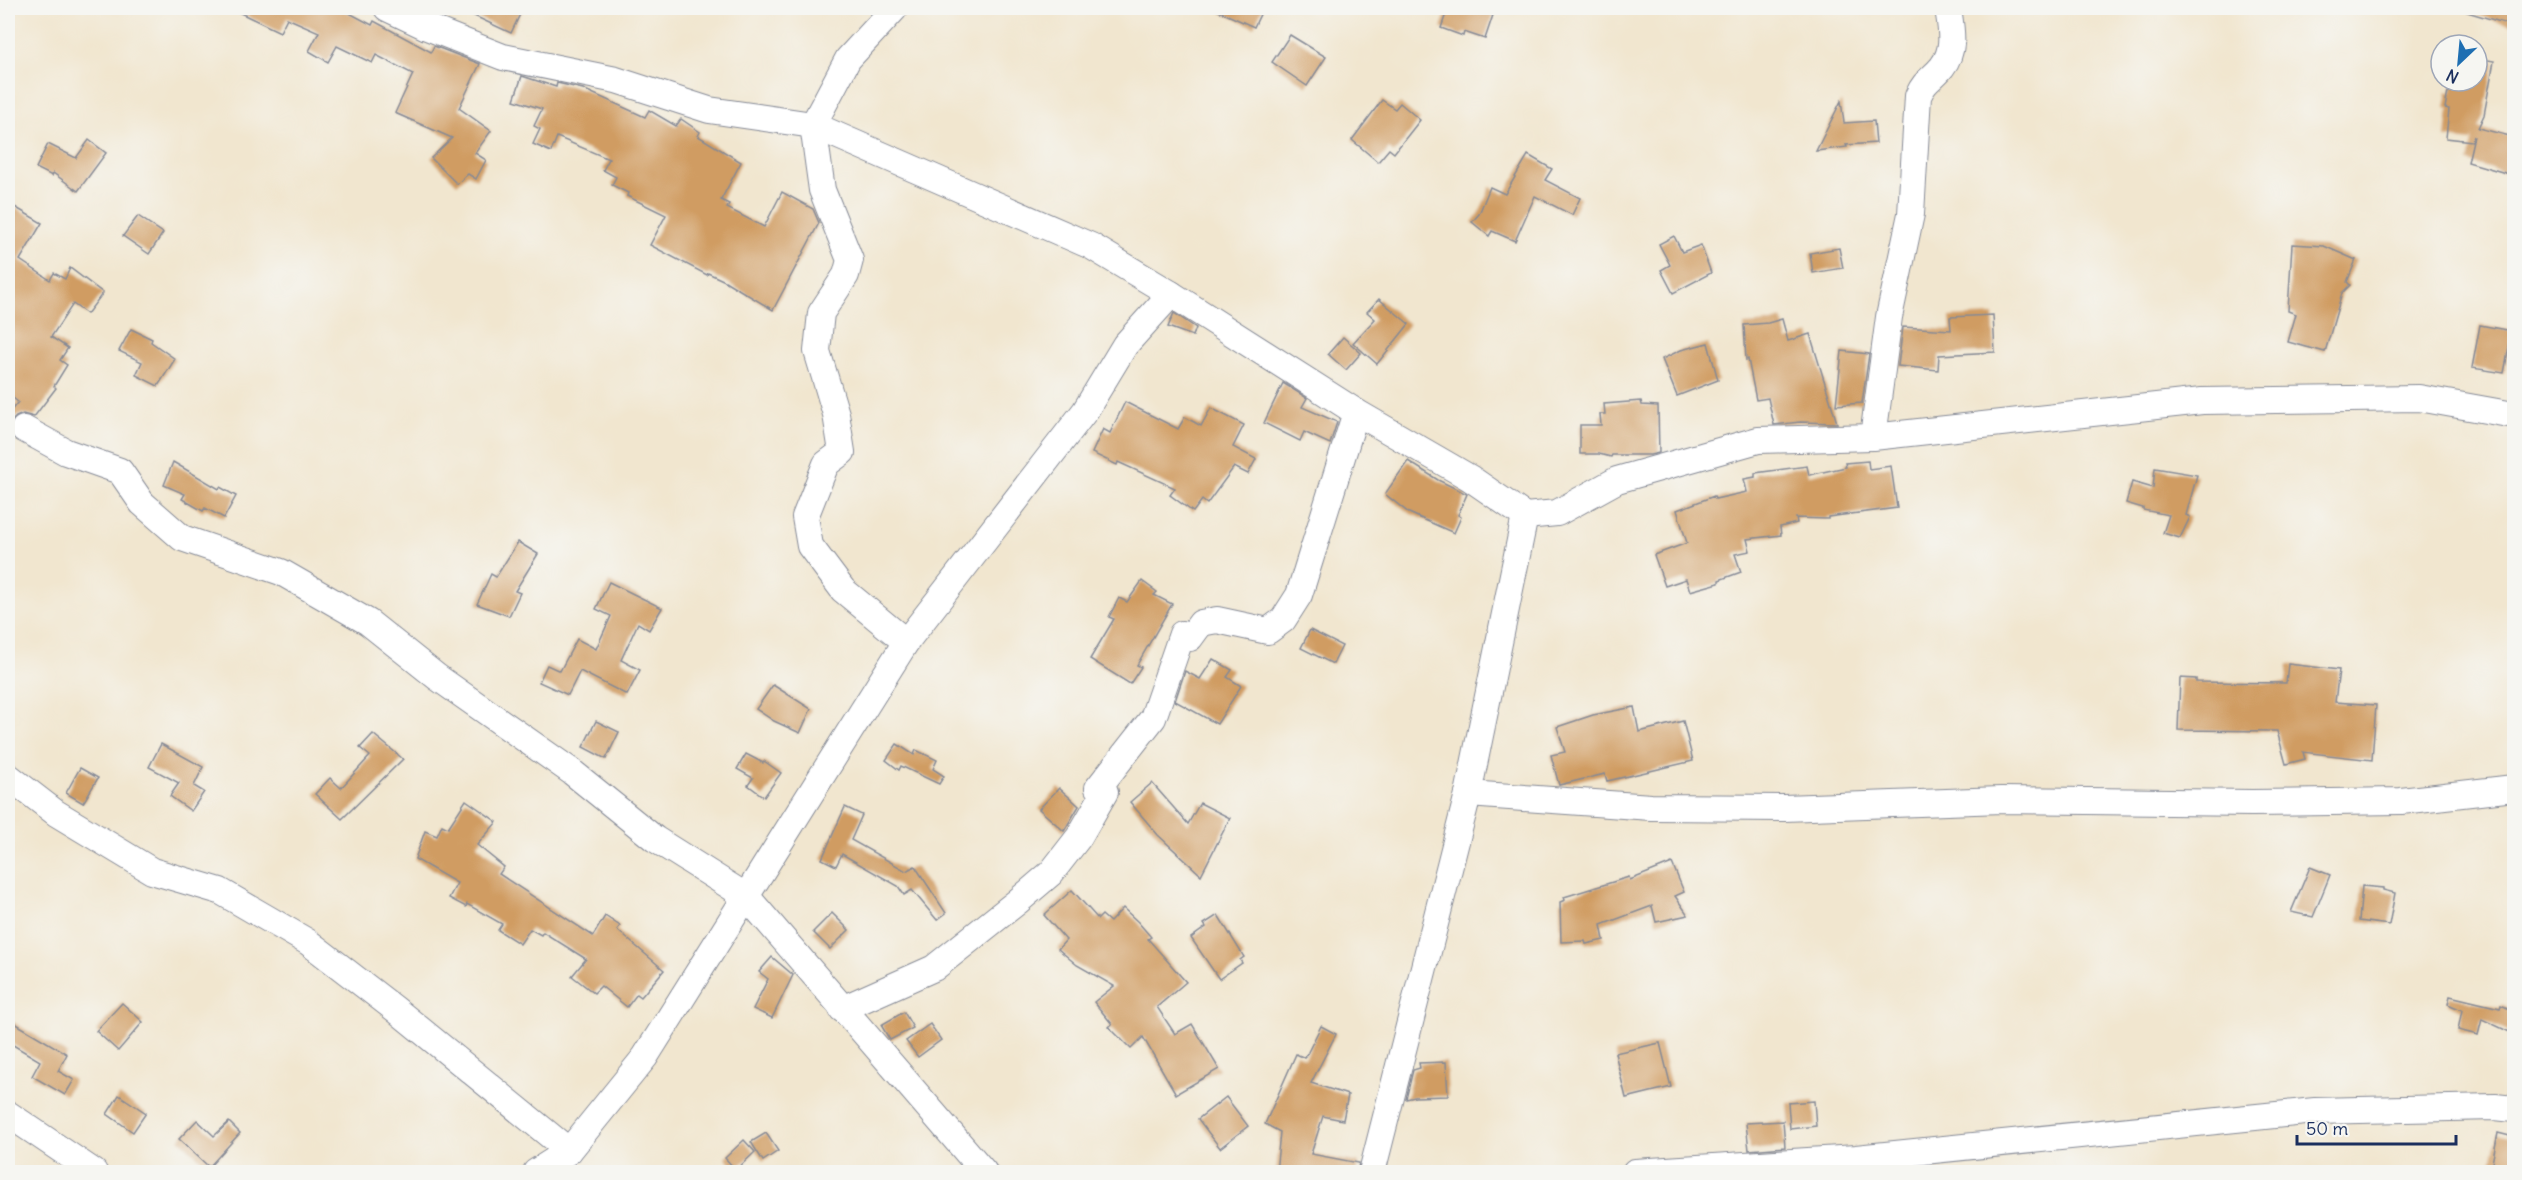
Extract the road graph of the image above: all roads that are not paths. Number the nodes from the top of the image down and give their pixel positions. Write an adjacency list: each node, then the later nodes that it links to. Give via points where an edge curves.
1 (387, 8): 4 (street, via 503,57 616,80 709,110)
2 (895, 8): 4 (street, via 848,59)
3 (1948, 8): 9 (street, via 1951,50 1917,96 1911,213 1889,317)
4 (813, 125): 5 (street, via 1091,246); 11 (street, via 822,190 850,260 846,275 821,313 817,351 836,414 842,452 826,464 805,518 810,546 843,590)
5 (1172, 294): 6 (street); 11 (street, via 1125,345 1085,411)
6 (1356, 412): 10 (street, via 1470,478); 16 (street, via 1299,595 1283,620 1268,630 1217,620 1201,623 1190,638 1182,634 1153,718 1098,788 1106,792 1051,873 934,968)
7 (2514, 416): 9 (street, via 2419,398 2202,400)
8 (24, 429): 15 (street, via 66,452 120,471 142,503 182,538 281,572 368,622 572,772 655,839)
9 (1873, 437): 10 (street, via 1758,440 1617,480 1557,513)
10 (1525, 516): 14 (street)
11 (906, 642): 15 (street)
12 (8, 776): 19 (street, via 56,813 152,871 220,891 308,942)
13 (2514, 788): 14 (street, via 2401,801 2001,800 1784,808 1652,807)
14 (1468, 795): 24 (street)
15 (747, 897): 16 (street); 19 (street, via 645,1057)
16 (843, 1009): 23 (street)
17 (2514, 1109): 20 (street, via 2315,1111)
18 (8, 1114): 21 (street)
19 (569, 1151): 22 (street)
20 (1856, 1165): 25 (street)
21 (94, 1173)
22 (536, 1173)
23 (984, 1173)
24 (1372, 1173)
25 (1635, 1173)

